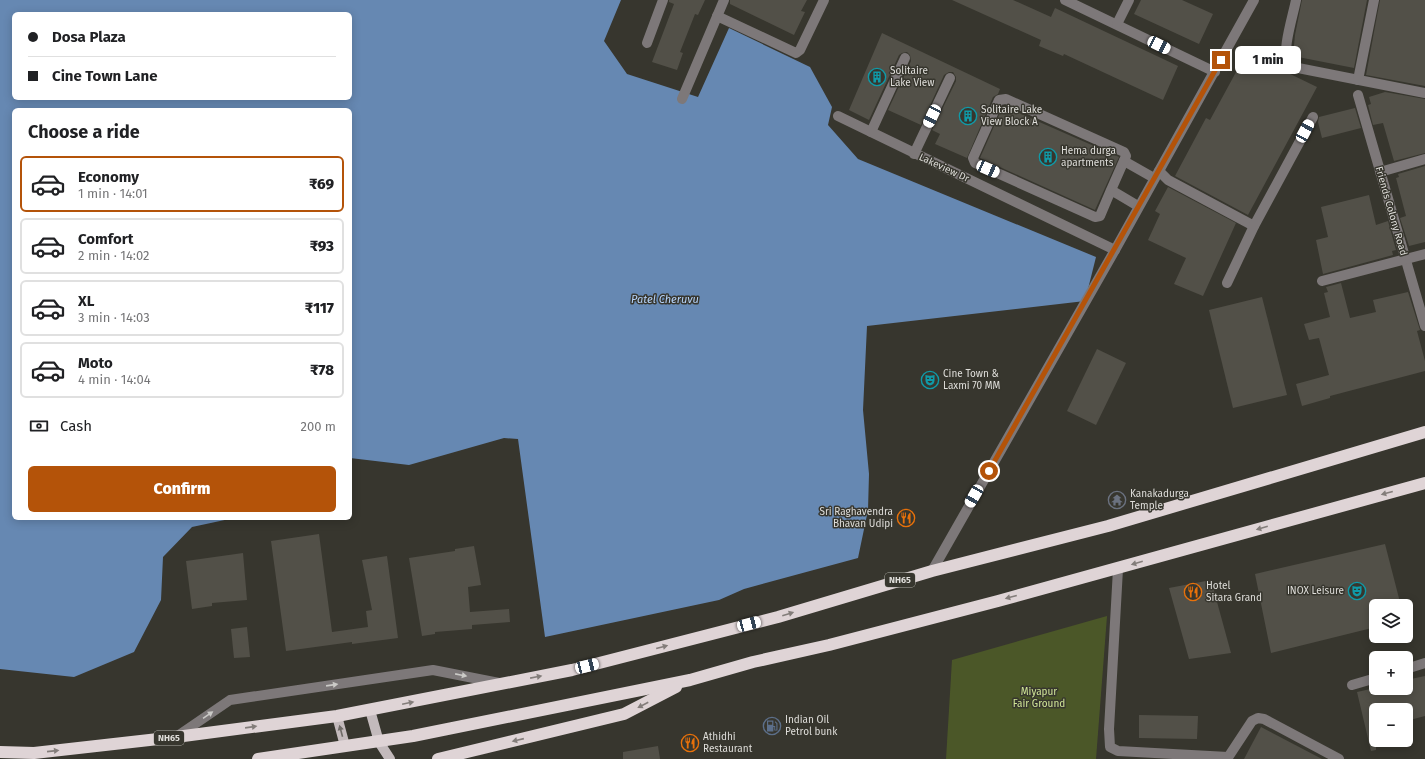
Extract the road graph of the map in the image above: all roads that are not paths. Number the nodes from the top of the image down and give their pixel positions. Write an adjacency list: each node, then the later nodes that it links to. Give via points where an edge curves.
1 (663, 0): 11 (street)
2 (724, 0): 9 (street)
3 (824, 0): 9 (street, via 800,50 796,52)
4 (1065, 0): 10 (street)
5 (1129, 0): 10 (street)
6 (1254, 0): 13 (street)
7 (1296, 0): 15 (street, via 1285,52 1288,66)
8 (1374, 0): 15 (street)
9 (717, 16): 18 (street)
10 (1117, 24): 13 (street)
11 (647, 43)
12 (905, 58): 21 (street)
13 (1215, 72): 26 (street)
14 (950, 78): 22 (street)
15 (1358, 80): 16 (street)
16 (1425, 93)
17 (1358, 95): 25 (street, Friends Colony Road)
18 (682, 99)
19 (838, 116): 21 (street, Lakeview Dr)
20 (1313, 118): 29 (street)
21 (871, 132): 22 (street, Lakeview Dr)
22 (914, 154): 30 (street, Lakeview Dr)
23 (1425, 159): 25 (street)
24 (1124, 162): 26 (street); 27 (street); 27 (street, via 1124,152 1003,98 999,100 973,158 975,163 1095,218 1100,216)
25 (1380, 172): 32 (street, Friends Colony Road)
26 (1156, 174): 28 (street); 29 (street)
27 (1111, 190): 28 (street)
28 (1138, 206): 30 (street)
29 (1254, 226): 34 (street)
30 (1115, 250): 39 (street)
31 (1425, 254): 32 (street)
32 (1405, 259): 33 (street); 35 (street, Friends Colony Road)
33 (1322, 281)
34 (1227, 284)
35 (1425, 326)
36 (1425, 432): 39 (highway, NH65, via 1108,526)
37 (1425, 483): 38 (highway, one-way to 38)
38 (1118, 569): 42 (highway, one-way to 42); 53 (street, via 1110,747 1118,751)
39 (932, 571): 44 (highway, NH65, one-way to 39, via 572,670 778,617)
40 (1425, 663): 41 (street)
41 (1413, 667)
42 (690, 680): 49 (highway); 56 (highway, one-way to 56, via 624,714)
43 (1369, 680): 45 (street)
44 (502, 683): 46 (highway, NH65, one-way to 44); 48 (street, one-way to 44, via 230,700 433,670)
45 (1352, 685)
46 (370, 710): 47 (highway, NH65); 49 (main road)
47 (337, 716): 48 (highway, NH65, one-way to 47); 50 (main road, one-way to 47)
48 (176, 737): 51 (highway, NH65, one-way to 48, via 34,753)
49 (379, 742): 50 (highway); 55 (main road)
50 (345, 746): 52 (highway)
51 (0, 752)
52 (263, 758): 54 (highway)
53 (1228, 758): 57 (street, via 1252,721 1258,718)
54 (282, 759)
55 (390, 759)
56 (438, 759)
57 (1339, 759)

